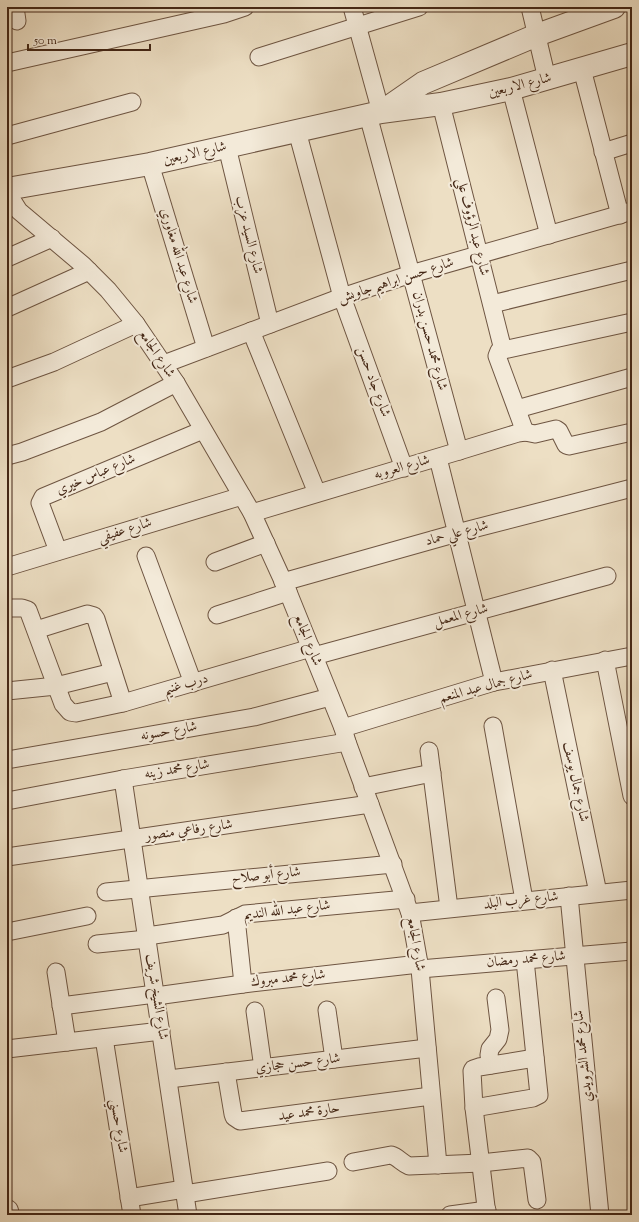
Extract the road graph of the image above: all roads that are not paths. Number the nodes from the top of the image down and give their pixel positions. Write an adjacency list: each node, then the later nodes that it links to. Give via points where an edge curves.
1 (245, 7): 10 (street, via 224,14)
2 (352, 7): 6 (street, شارع محمد حسن بدران)
3 (419, 7): 6 (street)
4 (530, 7): 7 (street)
5 (614, 7): 7 (street, شارع الاربعين)
6 (358, 26): 9 (street); 16 (street, شارع محمد حسن بدران)
7 (537, 35): 12 (street); 16 (street, شارع الاربعين, via 423,83)
8 (632, 54): 11 (street, شارع الاربعين)
9 (259, 57)
10 (7, 63)
11 (582, 69): 12 (street, شارع الاربعين); 21 (street)
12 (547, 79): 13 (street, شارع الاربعين)
13 (511, 89): 15 (street, شارع الاربعين); 25 (street)
14 (132, 102): 18 (street)
15 (441, 104): 16 (street, شارع الاربعين); 27 (street, شارع عبد الرؤوف علي)
16 (374, 113): 17 (street, شارع الاربعين); 31 (street, شارع محمد حسن بدران)
17 (297, 131): 20 (street, شارع الاربعين); 32 (street, شارع جاد حسن)
18 (7, 136)
19 (632, 143): 21 (street)
20 (227, 147): 22 (street, شارع الاربعين); 37 (street, شارع السيد عزب)
21 (603, 152): 24 (street)
22 (150, 164): 23 (street, شارع الاربعين); 39 (street, شارع عبد الله مغاوري)
23 (7, 190): 26 (street, شارع الجامع, via 19,211)
24 (626, 213): 25 (street, شارع حسن ابراهيم جاويش)
25 (549, 235): 27 (street, شارع حسن ابراهيم جاويش)
26 (52, 238): 28 (street); 30 (street, شارع الجامع)
27 (479, 255): 31 (street, شارع حسن ابراهيم جاويش); 33 (street, شارع عبد الرؤوف علي)
28 (7, 258)
29 (632, 270): 33 (street)
30 (89, 271): 34 (street); 36 (street, شارع الجامع)
31 (411, 274): 32 (street, شارع حسن ابراهيم جاويش); 49 (street, شارع محمد حسن بدران)
32 (342, 297): 37 (street, شارع حسن ابراهيم جاويش); 52 (street, شارع جاد حسن)
33 (492, 304): 40 (street, شارع عبد الرؤوف علي)
34 (7, 308)
35 (632, 322): 40 (street)
36 (136, 324): 41 (street, شارع الجامع); 43 (street, via 54,362)
37 (270, 324): 38 (street, شارع حسن ابراهيم جاويش)
38 (251, 331): 39 (street, شارع حسن ابراهيم جاويش); 54 (street)
39 (206, 348): 41 (street, شارع حسن ابراهيم جاويش)
40 (503, 350): 45 (street, via 499,351 497,356)
41 (164, 364): 44 (street, شارع الجامع)
42 (632, 377): 45 (street)
43 (7, 379)
44 (176, 383): 46 (street, شارع الجامع); 50 (street, via 101,422)
45 (517, 409): 47 (street)
46 (203, 430): 55 (street, شارع الجامع); 59 (street, شارع عباس خيري, via 43,497 40,503)
47 (525, 432): 48 (street, شارع العروبه, via 534,434 553,429 559,431 569,446); 49 (street, شارع العروبه)
48 (632, 432)
49 (459, 451): 51 (street, شارع العروبه)
50 (7, 456)
51 (438, 458): 52 (street, شارع العروبه); 57 (street)
52 (404, 468): 54 (street, شارع العروبه)
53 (632, 488): 57 (street, شارع علي حماد)
54 (317, 494): 56 (street, شارع العروبه)
55 (242, 496): 56 (street, شارع الجامع); 59 (street, شارع عفيفي)
56 (252, 513): 58 (street, شارع الجامع)
57 (457, 534): 64 (street, شارع علي حماد); 66 (street)
58 (266, 543): 61 (street); 64 (street, شارع الجامع)
59 (58, 551): 62 (street, شارع عفيفي)
60 (146, 556): 75 (street)
61 (215, 562)
62 (7, 567)
63 (607, 576): 66 (street, شارع المعمل)
64 (286, 587): 67 (street, شارع علي حماد); 69 (street, شارع الجامع)
65 (14, 608): 68 (street, via 28,610)
66 (476, 611): 69 (street, شارع المعمل); 74 (street)
67 (216, 615)
68 (36, 630): 73 (street, via 91,614 96,619); 76 (street)
69 (313, 652): 75 (street, درب غنيم); 78 (street, شارع الجامع)
70 (632, 656): 71 (street, شارع جمال عبد المنعم)
71 (605, 660): 72 (street, شارع جمال عبد المنعم); 87 (street)
72 (552, 670): 74 (street, شارع جمال عبد المنعم); 96 (street, شارع جمال يوسف)
73 (113, 672): 76 (street); 79 (street)
74 (494, 682): 81 (street, شارع جمال عبد المنعم)
75 (193, 683): 79 (street, درب غنيم)
76 (56, 686): 77 (street); 79 (street, درب غنيم, via 63,704 70,712 76,713)
77 (7, 691)
78 (330, 697): 81 (street, شارع الجامع); 83 (street, شارع حسونه, via 254,717)
79 (122, 703)
80 (493, 726): 98 (street)
81 (345, 735): 85 (street, شارع محمد زينه); 86 (street, شارع الجامع)
82 (429, 751): 84 (street)
83 (7, 760)
84 (432, 773): 86 (street); 100 (street)
85 (123, 779): 88 (street, شارع محمد زينه); 90 (street, شارع الشيخ شريف)
86 (363, 787): 89 (street, شارع الجامع)
87 (632, 796)
88 (7, 801)
89 (370, 804): 90 (street, شارع رفاعي منصور); 92 (street, شارع الجامع)
90 (132, 840): 91 (street, شارع رفاعي منصور); 93 (street, شارع الشيخ شريف)
91 (7, 857)
92 (393, 864): 93 (street, شارع أبو صلاح); 99 (street, شارع الجامع)
93 (140, 889): 95 (street, شارع أبو صلاح); 104 (street, شارع الشيخ شريف)
94 (632, 890): 96 (street, شارع غرب البلد)
95 (106, 892)
96 (598, 893): 97 (street, شارع غرب البلد)
97 (569, 896): 98 (street, شارع غرب البلد); 107 (street, شارع محمد الشرويدي)
98 (524, 900): 100 (street, شارع غرب البلد)
99 (408, 906): 100 (street, شارع غرب البلد); 102 (street, شارع عبد الله النديم, via 245,914); 109 (street, شارع الجامع)
100 (449, 908)
101 (87, 916): 103 (street)
102 (236, 918): 104 (street, شارع عبد الله النديم, via 223,925); 111 (street)
103 (7, 932)
104 (147, 938): 105 (street, شارع عبد الله النديم); 112 (street, شارع الشيخ شريف)
105 (97, 944)
106 (632, 951): 107 (street, شارع محمد رمضان)
107 (575, 956): 108 (street, شارع محمد رمضان); 143 (street, شارع محمد الشرويدي)
108 (525, 960): 109 (street, شارع محمد رمضان); 122 (street)
109 (420, 967): 111 (street, شارع محمد مبروك); 120 (street, شارع الجامع)
110 (56, 972): 114 (street)
111 (243, 984): 112 (street, شارع محمد مبروك)
112 (156, 995): 114 (street, شارع محمد مبروك); 117 (street, شارع الشيخ شريف)
113 (496, 998): 124 (street, via 500,1030 498,1039 490,1050)
114 (62, 1006): 119 (street)
115 (327, 1010): 123 (street)
116 (255, 1011): 125 (street)
117 (161, 1031): 118 (street); 127 (street, شارع الشيخ شريف)
118 (104, 1038): 119 (street); 135 (street, شارع حسني)
119 (67, 1042): 121 (street)
120 (427, 1048): 123 (street, شارع حسن حجازي); 128 (street, شارع الجامع)
121 (7, 1049)
122 (535, 1058): 124 (street); 129 (street, via 539,1092 537,1097)
123 (334, 1059): 125 (street, شارع حسن حجازي)
124 (491, 1065): 129 (street, via 476,1067 471,1074)
125 (263, 1068): 126 (street, شارع حسن حجازي)
126 (226, 1072): 127 (street, شارع حسن حجازي); 128 (street, حارة محمد عيد, via 232,1114 240,1121)
127 (169, 1079): 134 (street, شارع الشيخ شريف)
128 (432, 1096): 132 (street, شارع الجامع)
129 (474, 1108): 131 (street)
130 (353, 1162): 132 (street, via 391,1154 408,1166)
131 (481, 1163): 132 (street); 136 (street, via 528,1158 532,1162); 138 (street)
132 (438, 1164)
133 (328, 1171): 134 (street)
134 (185, 1192): 135 (street); 141 (street, شارع الشيخ شريف)
135 (129, 1198): 140 (street, شارع حسني)
136 (537, 1200)
137 (7, 1211): 139 (street)
138 (487, 1212): 142 (street)
139 (8, 1215)
140 (132, 1215)
141 (188, 1215)
142 (450, 1215)
143 (600, 1215)

